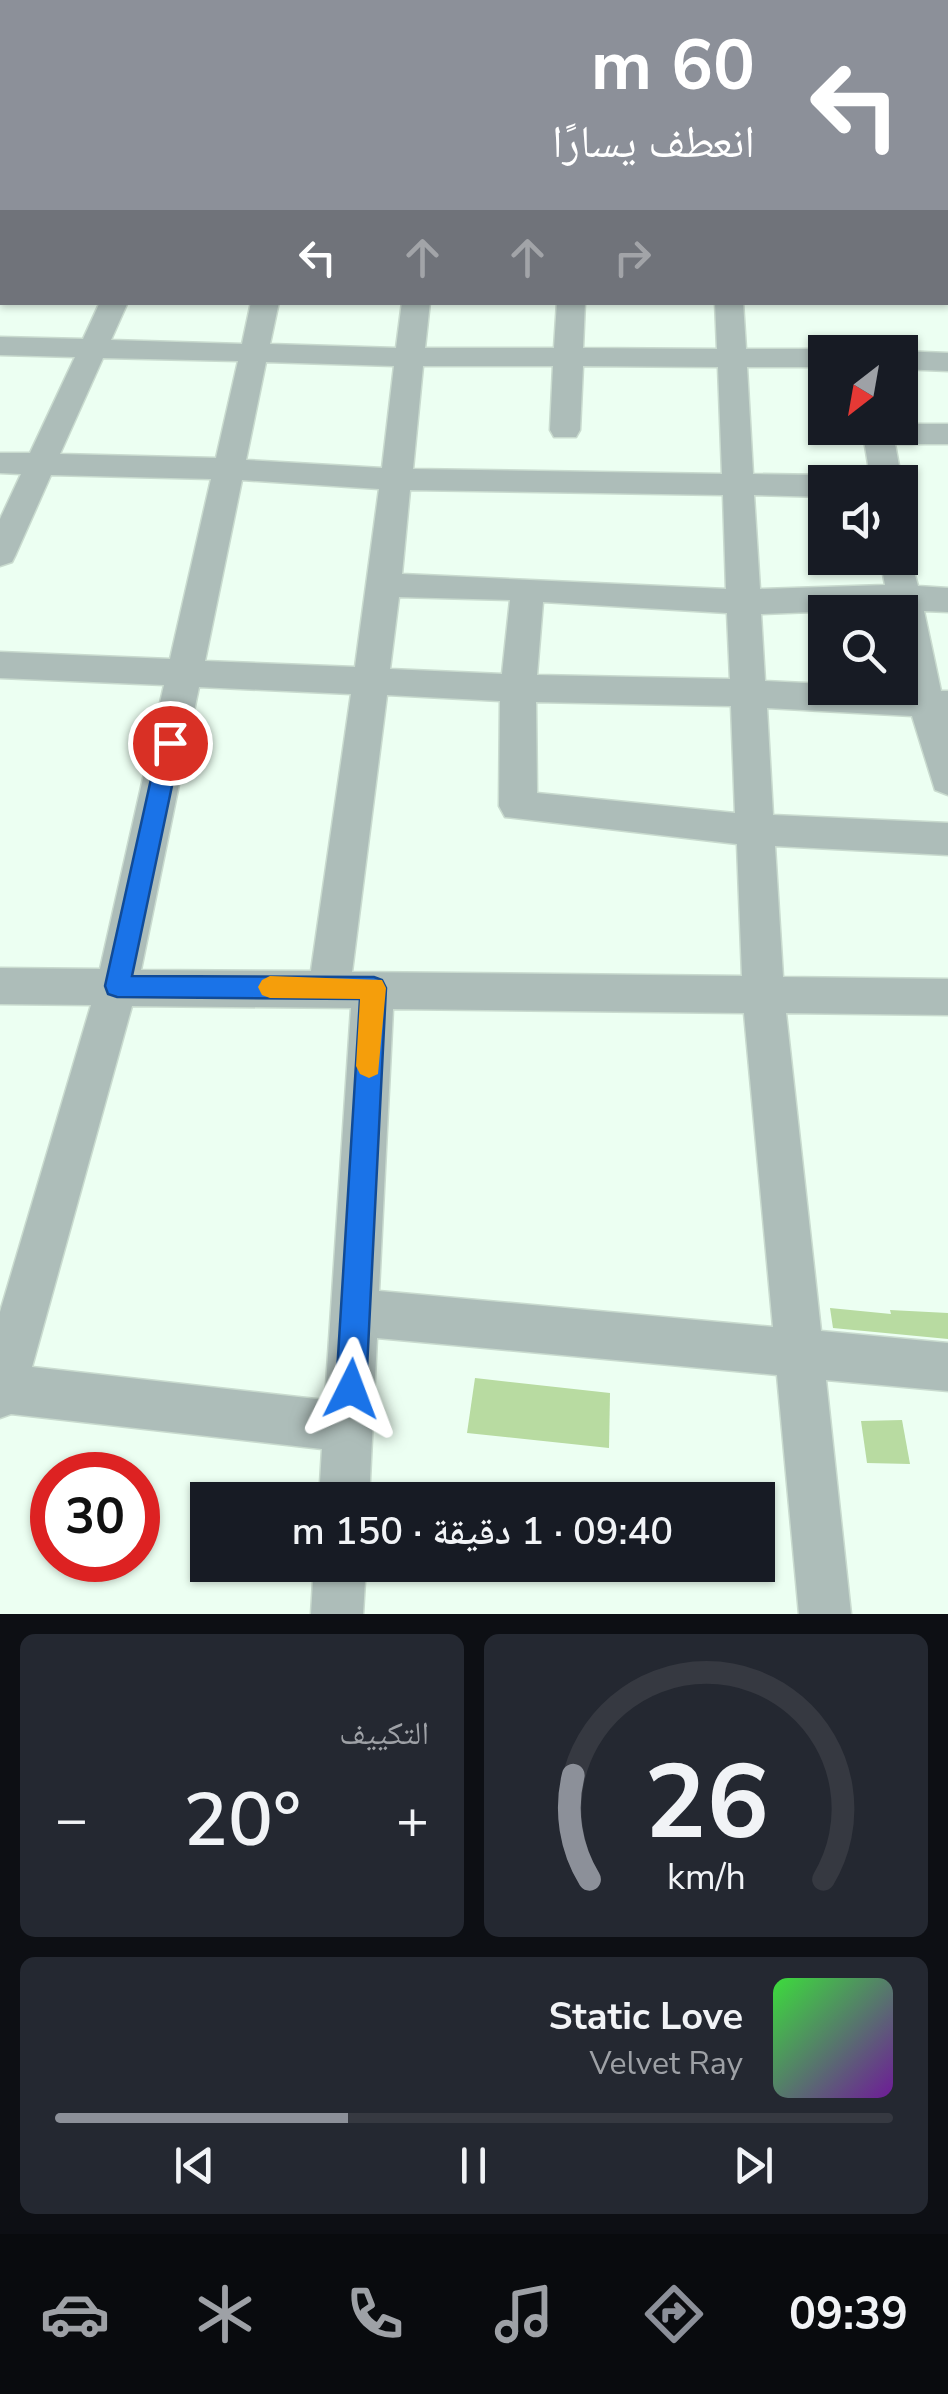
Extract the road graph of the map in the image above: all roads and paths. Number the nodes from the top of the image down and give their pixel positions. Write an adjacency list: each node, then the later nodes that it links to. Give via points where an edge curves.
1 (113, 305): 7 (street)
2 (264, 305): 8 (street)
3 (416, 305): 10 (street)
4 (571, 305): 9 (street)
5 (729, 305): 11 (street)
6 (0, 346): 7 (street)
7 (92, 348): 8 (street); 19 (street)
8 (254, 351): 10 (street); 20 (street)
9 (566, 356): 10 (street); 11 (street); 15 (street)
10 (409, 357): 21 (street)
11 (732, 357): 12 (street); 22 (street)
12 (808, 358)
13 (918, 361): 14 (street)
14 (948, 362)
15 (565, 430)
16 (918, 433): 17 (street)
17 (948, 434)
18 (0, 463): 19 (street)
19 (38, 464): 20 (street); 24 (street)
20 (229, 469): 21 (street); 33 (street)
21 (394, 479): 22 (street); 25 (street)
22 (738, 483): 23 (street); 30 (street)
23 (808, 485)
24 (0, 554)
25 (384, 585): 26 (street); 34 (street)
26 (528, 589): 30 (street); 35 (street)
27 (918, 598): 29 (street)
28 (808, 600): 30 (street)
29 (948, 600)
30 (744, 602): 36 (street)
31 (918, 646): 37 (street)
32 (0, 665): 33 (street)
33 (185, 673): 34 (street); 42 (street)
34 (371, 679): 35 (street); 43 (street)
35 (518, 688): 36 (street); 39 (street, via 518,806)
36 (748, 692): 37 (street); 39 (street)
37 (937, 704): 38 (street)
38 (948, 780)
39 (755, 830): 40 (street); 44 (street)
40 (948, 840)
41 (0, 986): 42 (street)
42 (117, 986): 43 (street); 49 (street)
43 (351, 988): 44 (street); 46 (street)
44 (762, 993): 45 (street); 47 (street)
45 (948, 996)
46 (355, 1312): 47 (street); 50 (street)
47 (799, 1355): 48 (street); 54 (street)
48 (948, 1367)
49 (0, 1390): 50 (street)
50 (348, 1427): 51 (street)
51 (345, 1482)
52 (339, 1582): 53 (street)
53 (337, 1614)
54 (825, 1614)

